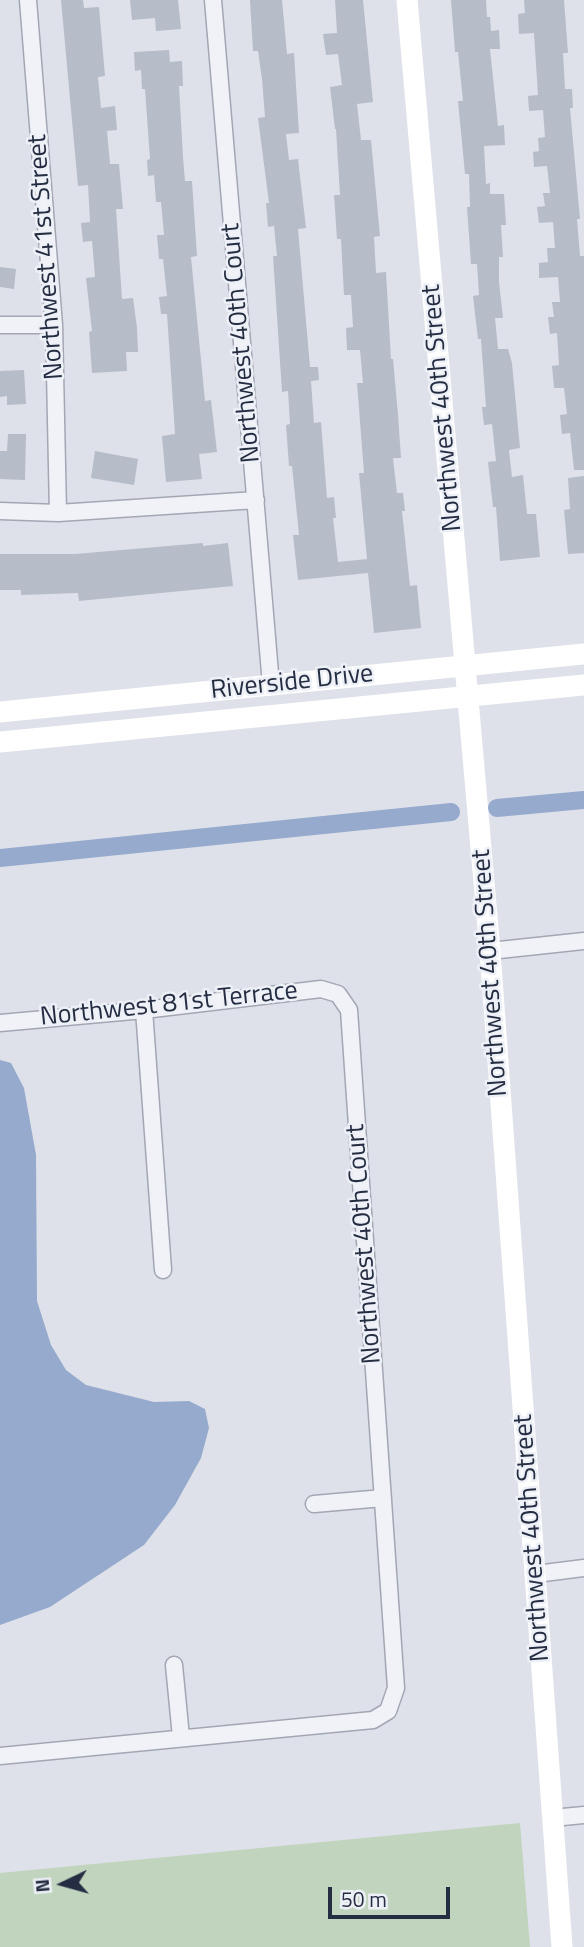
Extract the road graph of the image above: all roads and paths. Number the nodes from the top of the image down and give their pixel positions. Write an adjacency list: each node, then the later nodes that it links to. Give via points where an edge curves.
1 (28, 0): 5 (street, Northwest 41st Street)
2 (213, 0): 6 (street, Northwest 40th Court)
3 (407, 0): 10 (street, Northwest 40th Street)
4 (0, 325): 5 (street)
5 (54, 325): 8 (street, Northwest 41st Street)
6 (256, 500): 8 (street); 11 (street, Northwest 40th Court)
7 (0, 512): 8 (street)
8 (58, 513)
9 (584, 654): 10 (street, Riverside Drive)
10 (466, 667): 11 (street, Riverside Drive); 13 (street, Northwest 40th Street)
11 (271, 685): 14 (street, Riverside Drive)
12 (584, 685): 13 (street, Riverside Drive)
13 (469, 695): 15 (street, Riverside Drive); 17 (street, Northwest 40th Street)
14 (0, 712)
15 (0, 742)
16 (584, 941): 17 (street)
17 (491, 951): 25 (street, Northwest 40th Street)
18 (338, 994): 19 (street, Northwest 81st Terrace, via 321,989); 22 (street, Northwest 40th Court, via 349,1010)
19 (144, 1010): 20 (street, Northwest 81st Terrace); 21 (street)
20 (0, 1023)
21 (163, 1270)
22 (383, 1498): 23 (street); 27 (street, Northwest 40th Court, via 396,1688 388,1711 373,1720)
23 (314, 1504)
24 (584, 1568): 25 (street)
25 (536, 1574): 30 (street, Northwest 40th Street)
26 (174, 1665): 27 (street)
27 (181, 1737): 28 (street)
28 (0, 1756)
29 (584, 1815): 30 (street)
30 (552, 1818): 31 (street, Northwest 40th Street)
31 (562, 1947)

